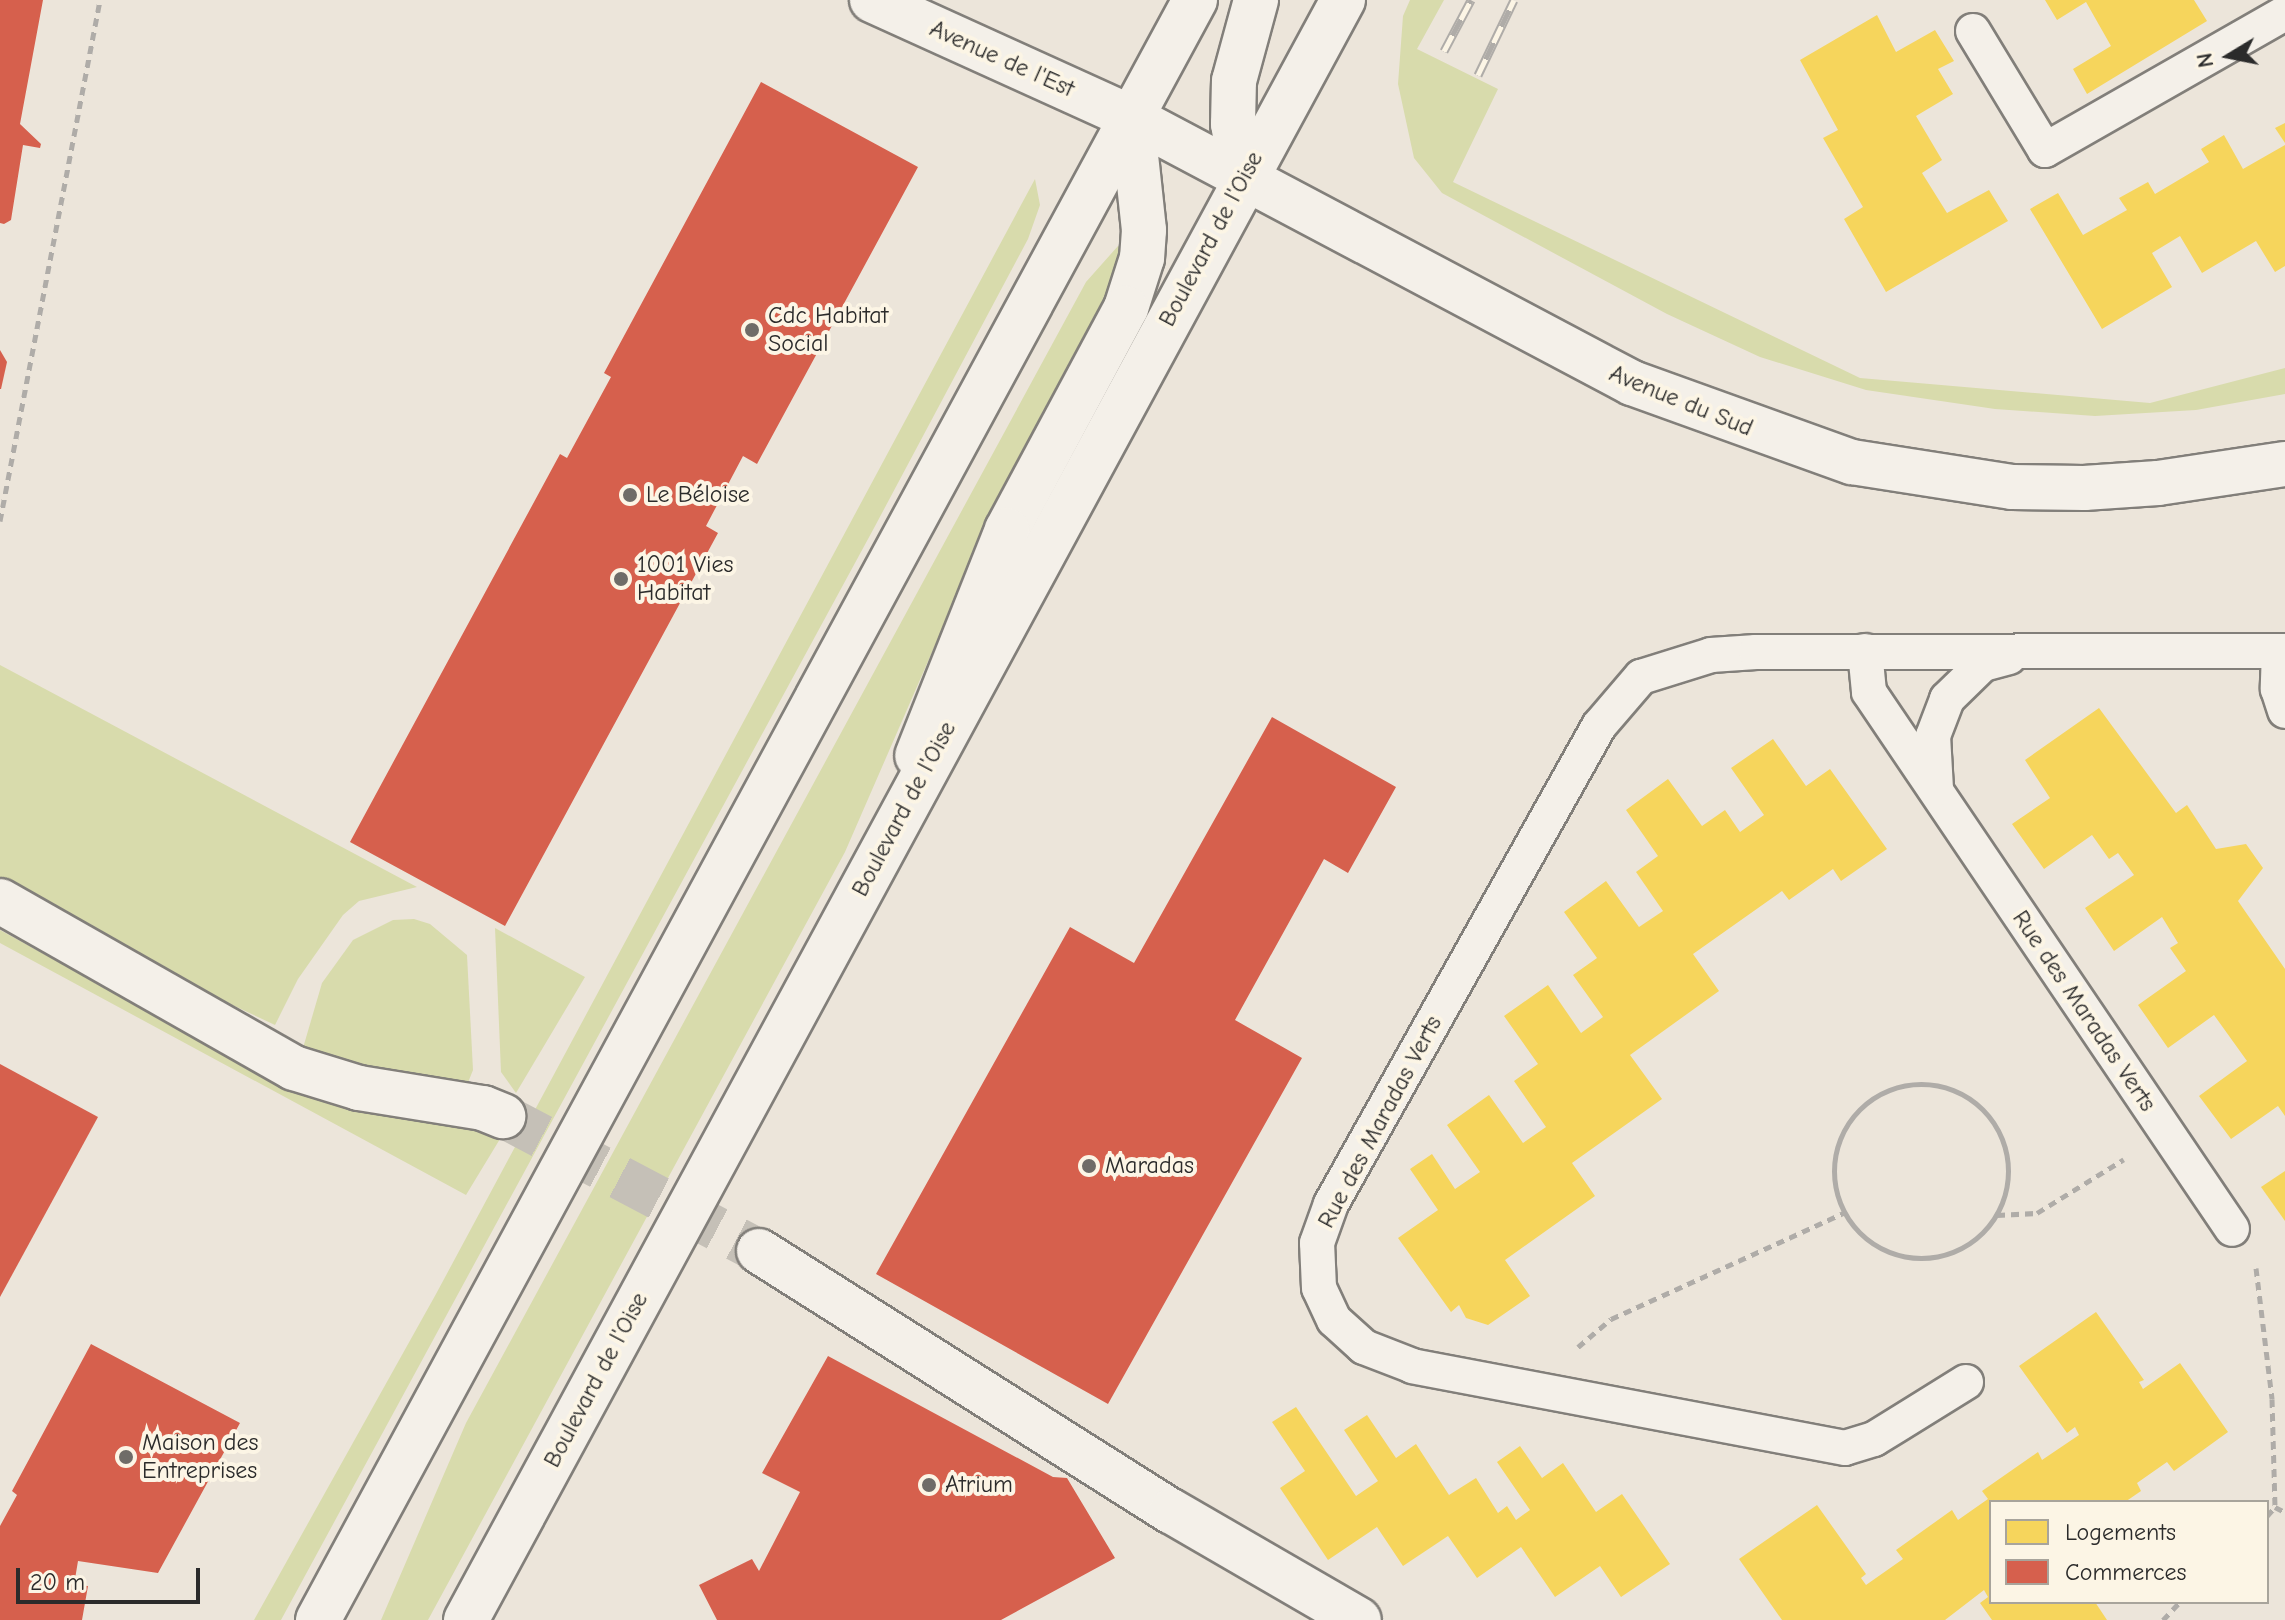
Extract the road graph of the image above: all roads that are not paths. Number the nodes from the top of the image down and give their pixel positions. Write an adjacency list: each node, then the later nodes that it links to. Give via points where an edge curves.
1 (872, 0): 7 (street, Avenue de l'Est)
2 (1195, 0): 7 (street)
3 (1256, 0): 8 (street, via 1234,81 1233,124)
4 (1343, 0): 8 (street, Boulevard de l'Oise)
5 (2285, 13): 6 (lane, via 2045,150)
6 (1973, 31)
7 (1132, 118): 8 (street, Avenue du Sud); 15 (street, via 1144,230 1142,258 1126,308 1007,530); 21 (street)
8 (1243, 180): 9 (street, Avenue du Sud, via 1632,383 1852,462 2012,487 2084,488); 15 (street, Boulevard de l'Oise)
9 (2285, 464)
10 (1865, 651): 12 (lane, Rue des Maradas Verts); 14 (lane, Rue des Maradas Verts, via 1869,692); 20 (lane, Rue des Maradas Verts, via 1711,655 1641,677 1619,697 1331,1204 1317,1243 1316,1269 1325,1303 1347,1335 1382,1356 1845,1448 1874,1439)
11 (2282, 651): 12 (lane, Rue des Maradas Verts); 13 (lane, Rue des Maradas Verts, via 2278,689)
12 (2049, 652): 14 (lane, Rue des Maradas Verts, via 1983,664 1958,684 1937,718 1933,736)
13 (2285, 711)
14 (1937, 793): 18 (lane, Rue des Maradas Verts)
15 (870, 873): 22 (street, Boulevard de l'Oise)
16 (0, 901): 17 (street, via 283,1064 359,1088 483,1108)
17 (503, 1116)
18 (2232, 1229)
19 (759, 1251): 23 (street, via 1171,1511)
20 (1966, 1382)
21 (318, 1620)
22 (466, 1620)
23 (1359, 1620)

